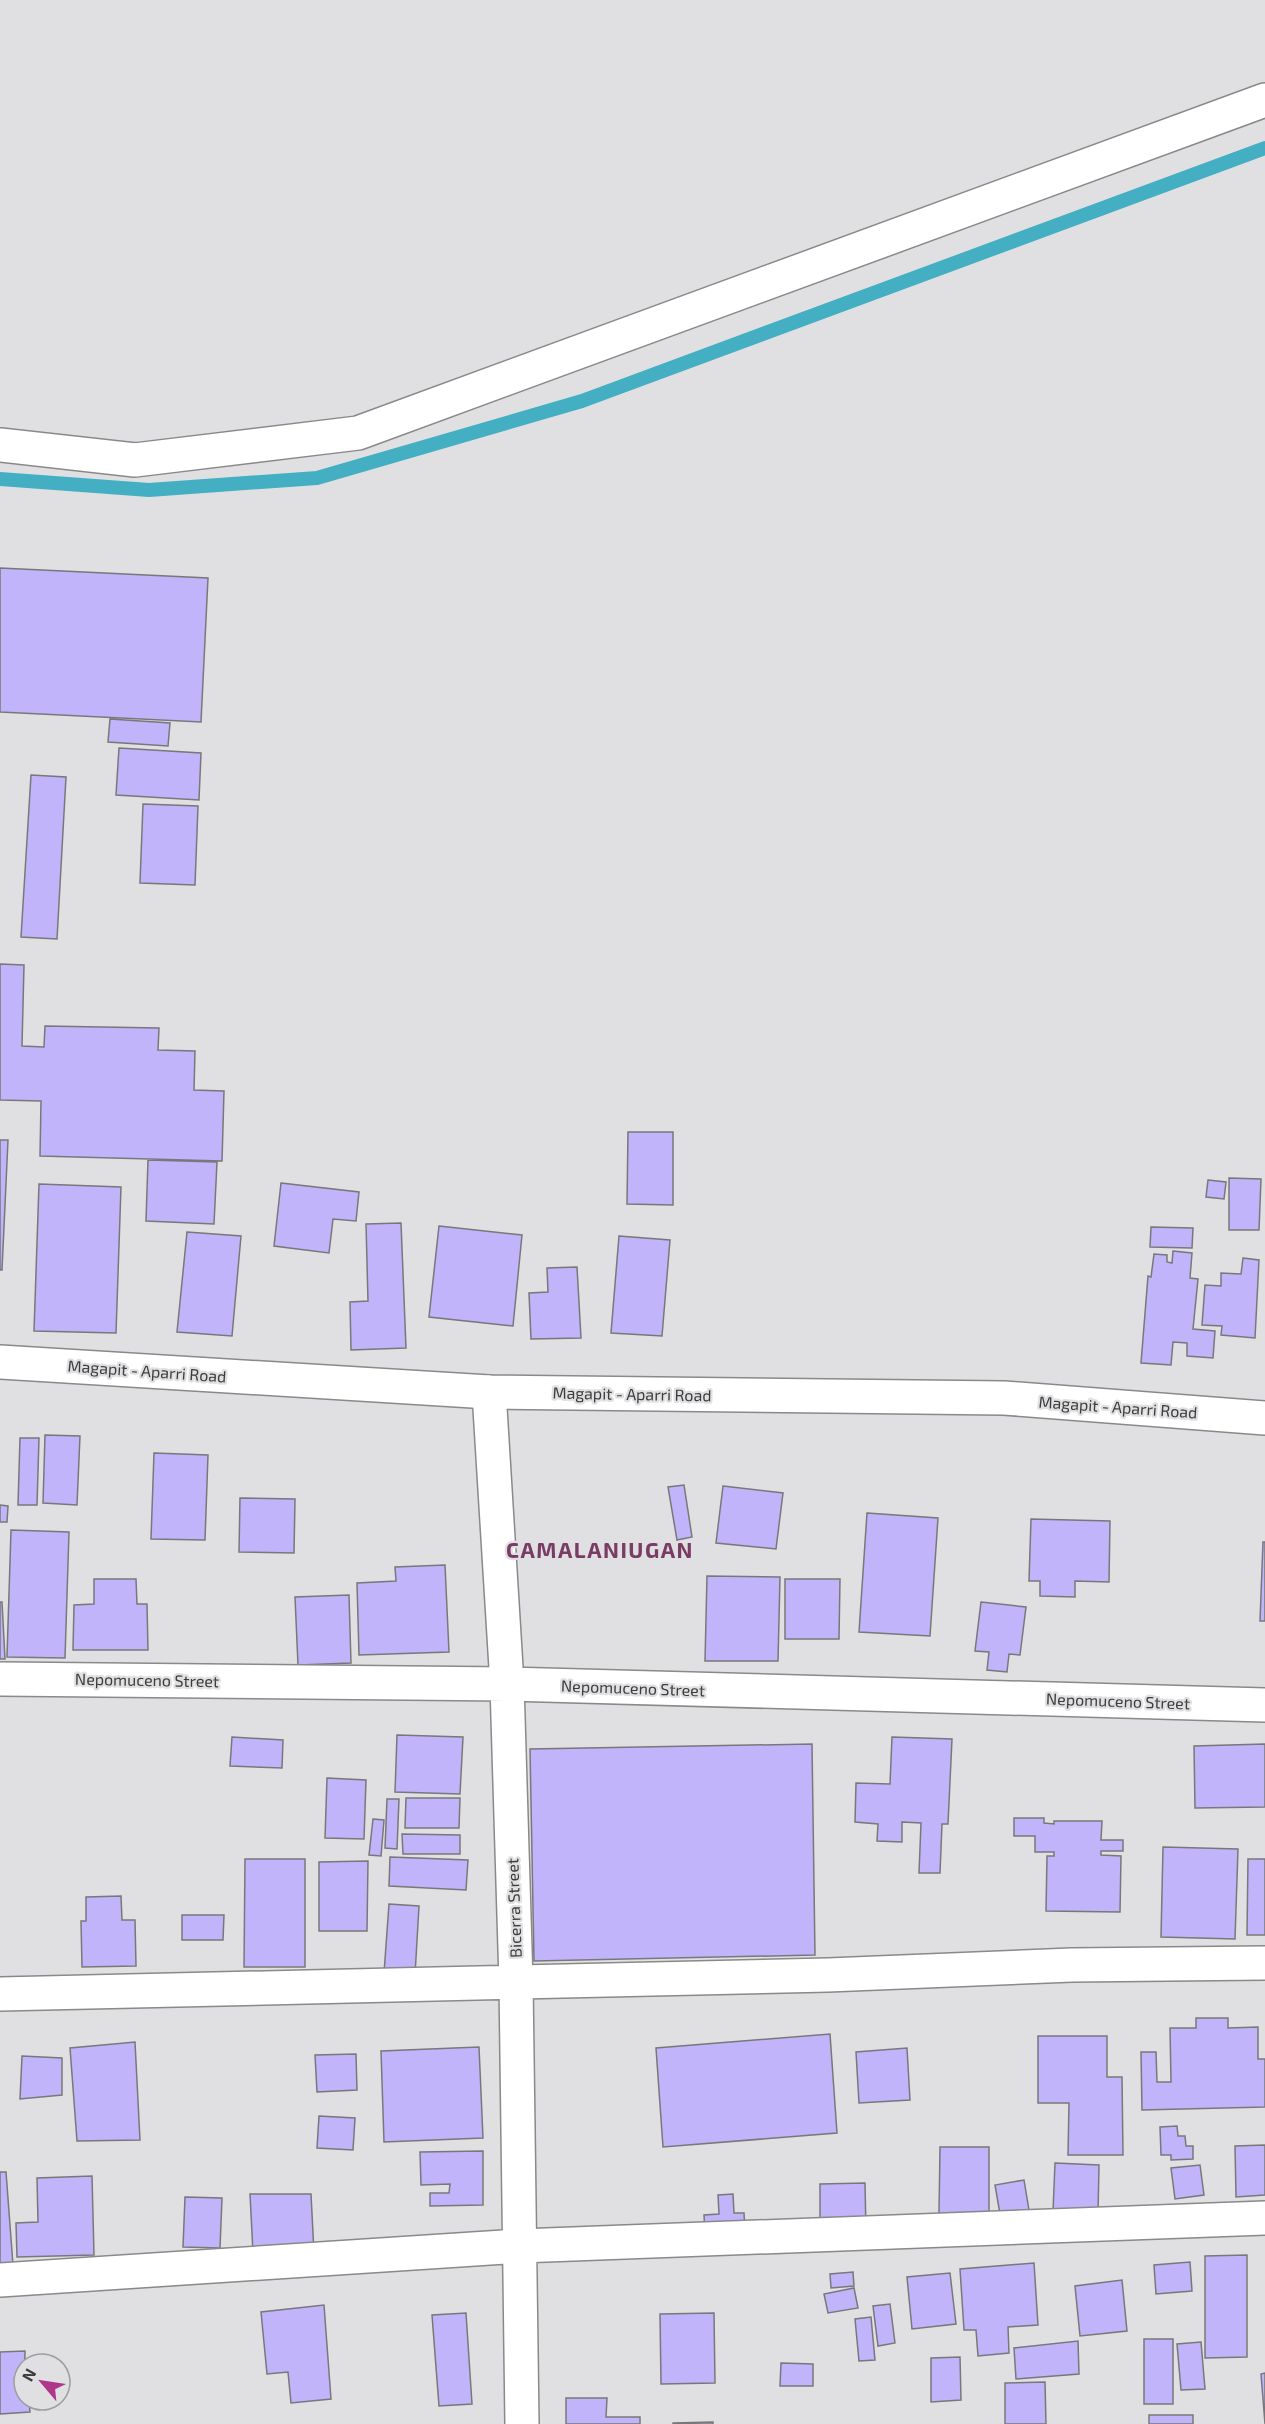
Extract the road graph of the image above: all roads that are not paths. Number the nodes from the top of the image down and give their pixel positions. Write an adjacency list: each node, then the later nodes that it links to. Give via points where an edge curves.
1 (1265, 100): 2 (street, via 357,433 135,460)
2 (0, 445)
3 (0, 1362): 4 (street, Magapit - Aparri Road)
4 (489, 1392): 5 (street, Magapit - Aparri Road, via 1004,1398); 7 (street, Bicerra Street)
5 (1265, 1418)
6 (0, 1679): 7 (street, Nepomuceno Street)
7 (507, 1684): 8 (street, Nepomuceno Street); 10 (street, Bicerra Street)
8 (1265, 1705)
9 (1265, 1963): 10 (street)
10 (516, 1982): 11 (street); 13 (street, Bicerra Street)
11 (0, 1994)
12 (1265, 2218): 13 (street)
13 (520, 2246): 14 (street); 15 (street, Bicerra Street)
14 (0, 2280)
15 (522, 2424)

